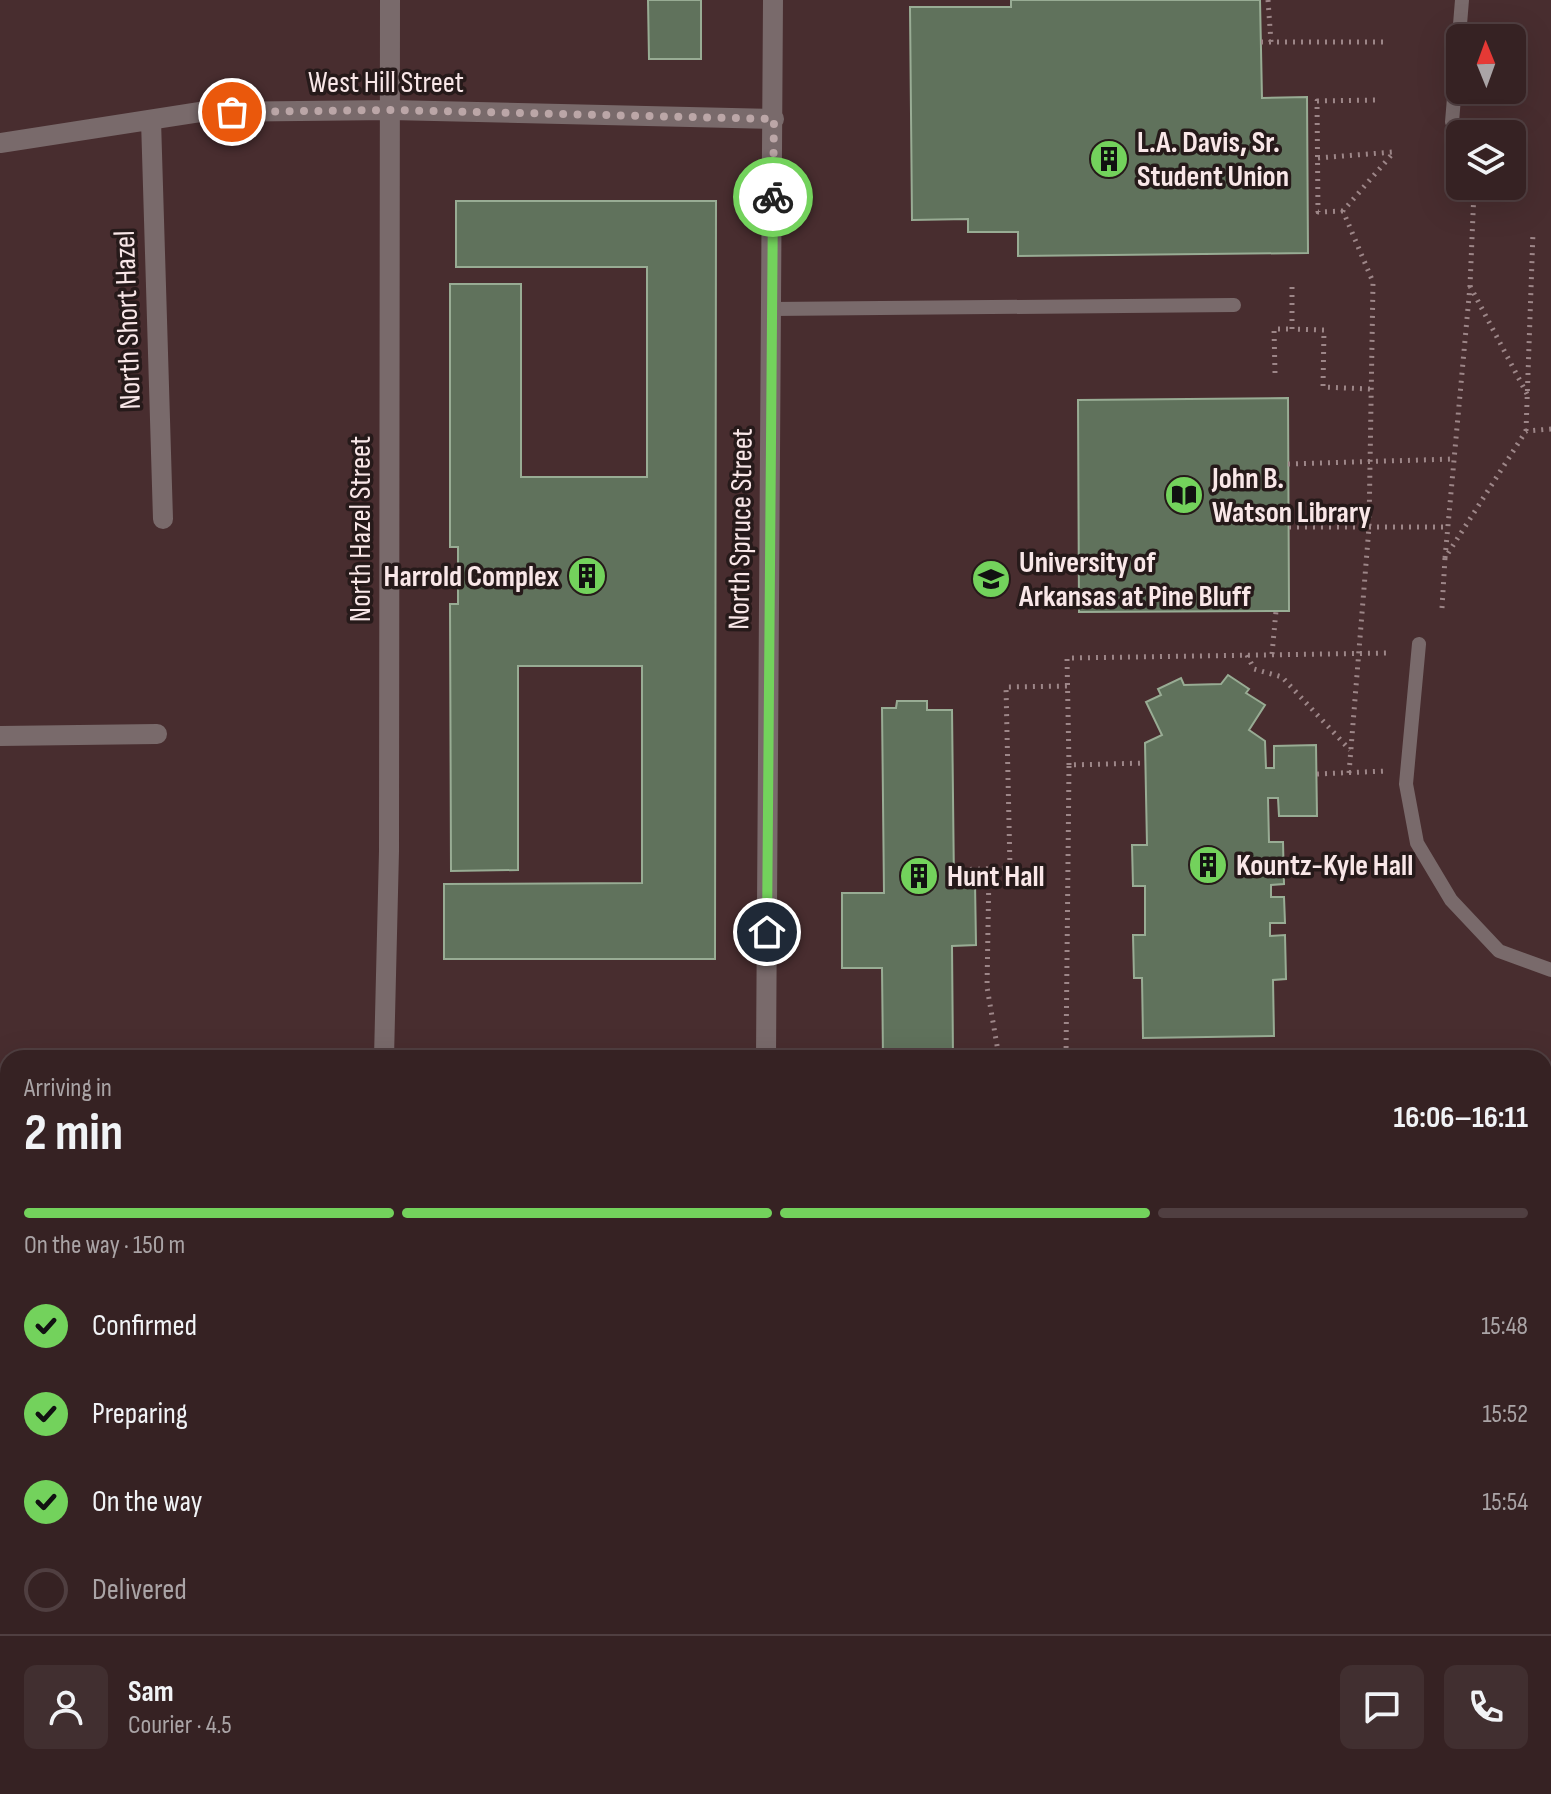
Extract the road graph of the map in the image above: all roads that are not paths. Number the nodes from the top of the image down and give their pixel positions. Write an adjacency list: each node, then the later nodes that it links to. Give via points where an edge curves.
1 (390, 0): 4 (street, North Hazel Street)
2 (773, 0): 5 (street, North Spruce Street)
3 (1462, 0): 7 (lane)
4 (391, 110): 5 (street, West Hill Street); 6 (street, West Hill Street, via 200,112); 16 (street, North Hazel Street)
5 (774, 119): 10 (street, North Spruce Street)
6 (151, 120): 8 (street, West Hill Street); 11 (street, North Short Hazel)
7 (1452, 120)
8 (0, 143)
9 (1234, 305): 10 (lane)
10 (772, 309): 17 (street, North Spruce Street)
11 (163, 519)
12 (1419, 644): 15 (lane, via 1406,784 1417,843 1451,900 1499,951)
13 (157, 734): 14 (street)
14 (0, 736)
15 (1551, 970)
16 (384, 1050)
17 (766, 1050)

